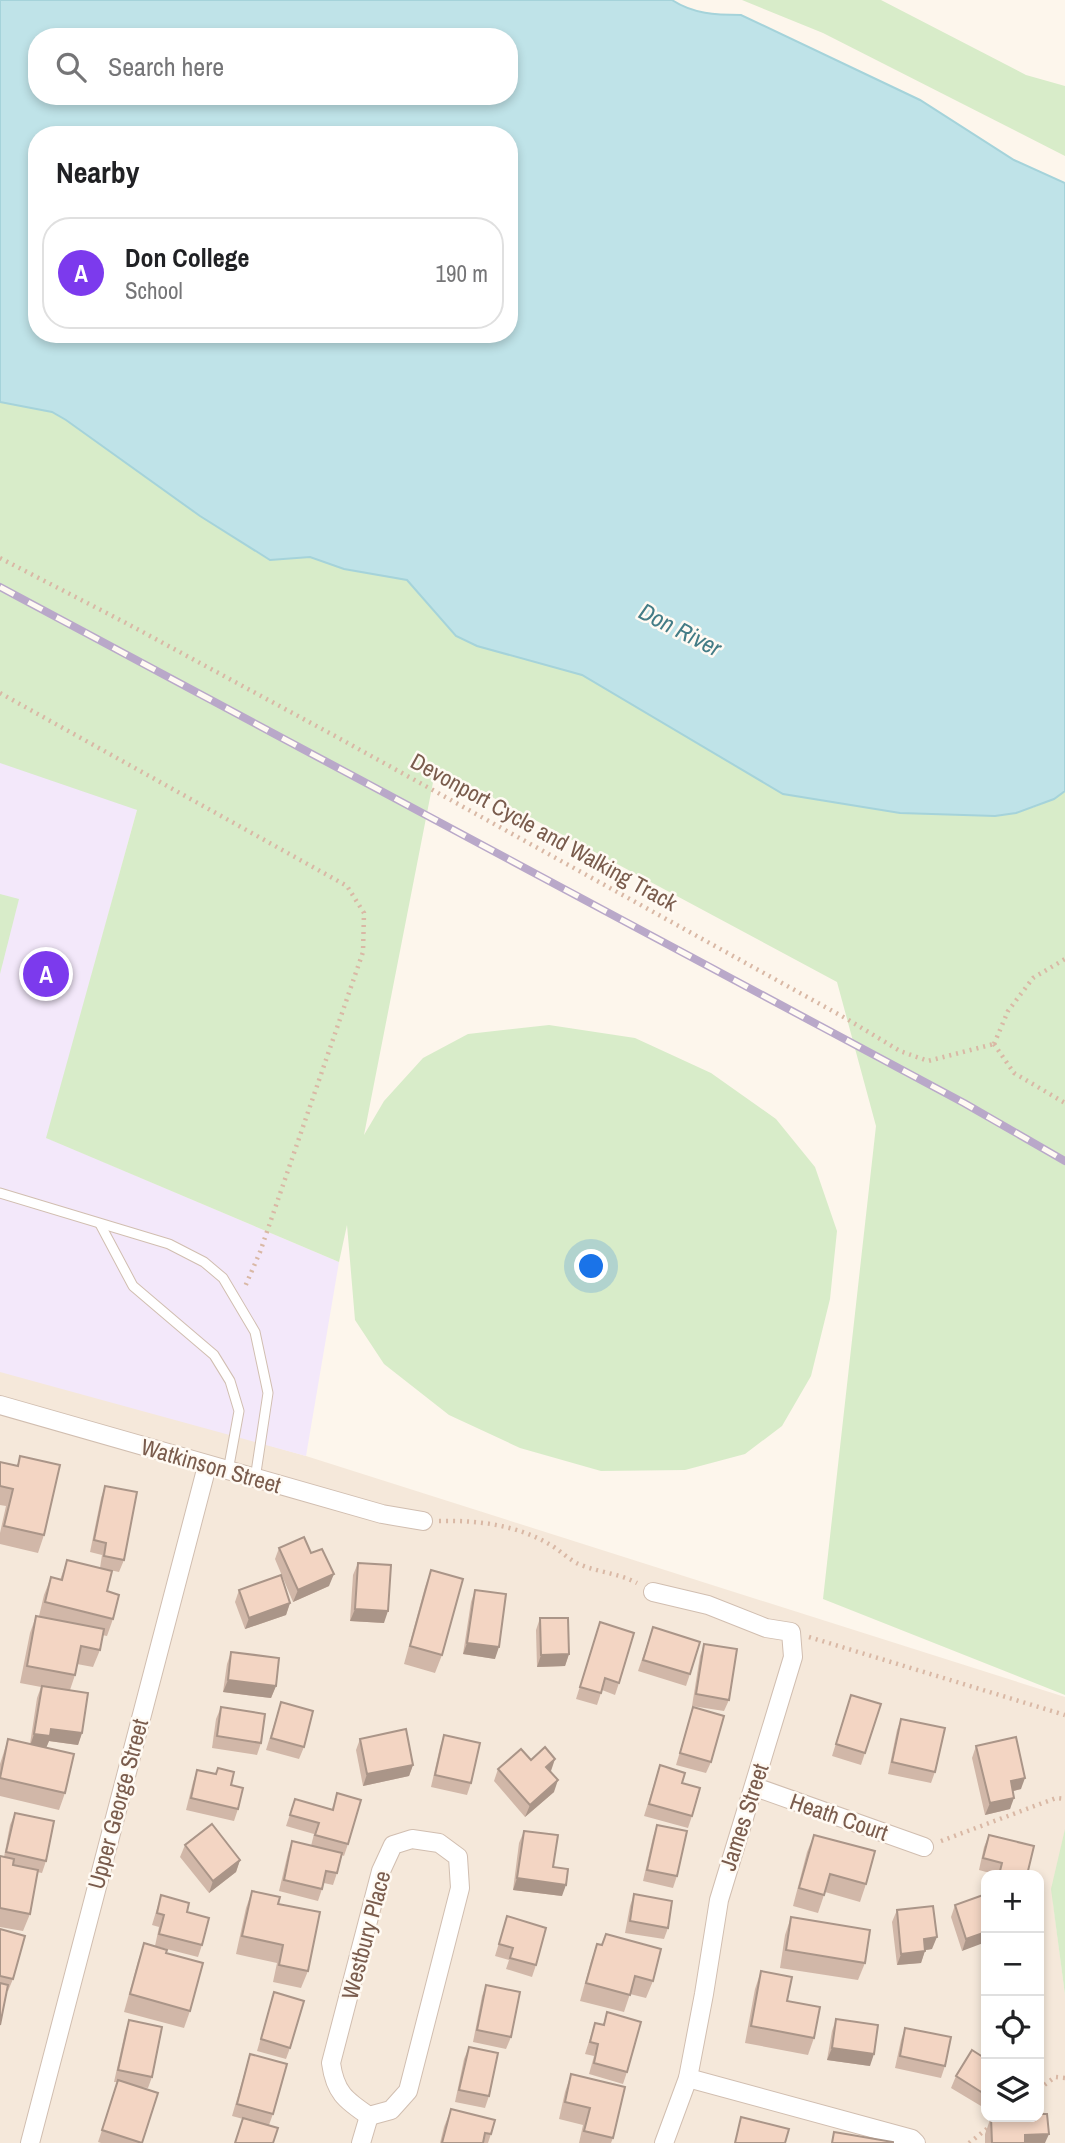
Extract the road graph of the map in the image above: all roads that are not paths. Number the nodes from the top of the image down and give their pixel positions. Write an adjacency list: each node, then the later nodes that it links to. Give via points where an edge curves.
1 (0, 1193): 2 (lane)
2 (100, 1224): 5 (lane, via 133,1286 214,1355 230,1381 239,1411); 6 (lane, via 169,1244 204,1262 223,1278 238,1301 255,1332 268,1393)
3 (0, 1405): 4 (street, Watkinson Street)
4 (207, 1466): 5 (street, Watkinson Street); 13 (street, Upper George Street)
5 (228, 1471): 6 (street, Watkinson Street)
6 (255, 1479): 7 (street, Watkinson Street)
7 (423, 1521)
8 (653, 1592): 9 (street, James Street, via 791,1632 793,1657)
9 (755, 1787): 10 (street, Heath Court); 11 (street, James Street, via 719,1900)
10 (924, 1847)
11 (688, 2078): 15 (street, James Street); 16 (street)
12 (369, 2116): 12 (street, Westbury Place, via 346,2101 333,2082 331,2063 393,1845 412,1839 439,1843 458,1857 460,1888 415,2064 408,2091 391,2110); 14 (street)
13 (30, 2143)
14 (361, 2143)
15 (664, 2143)
16 (916, 2143)

